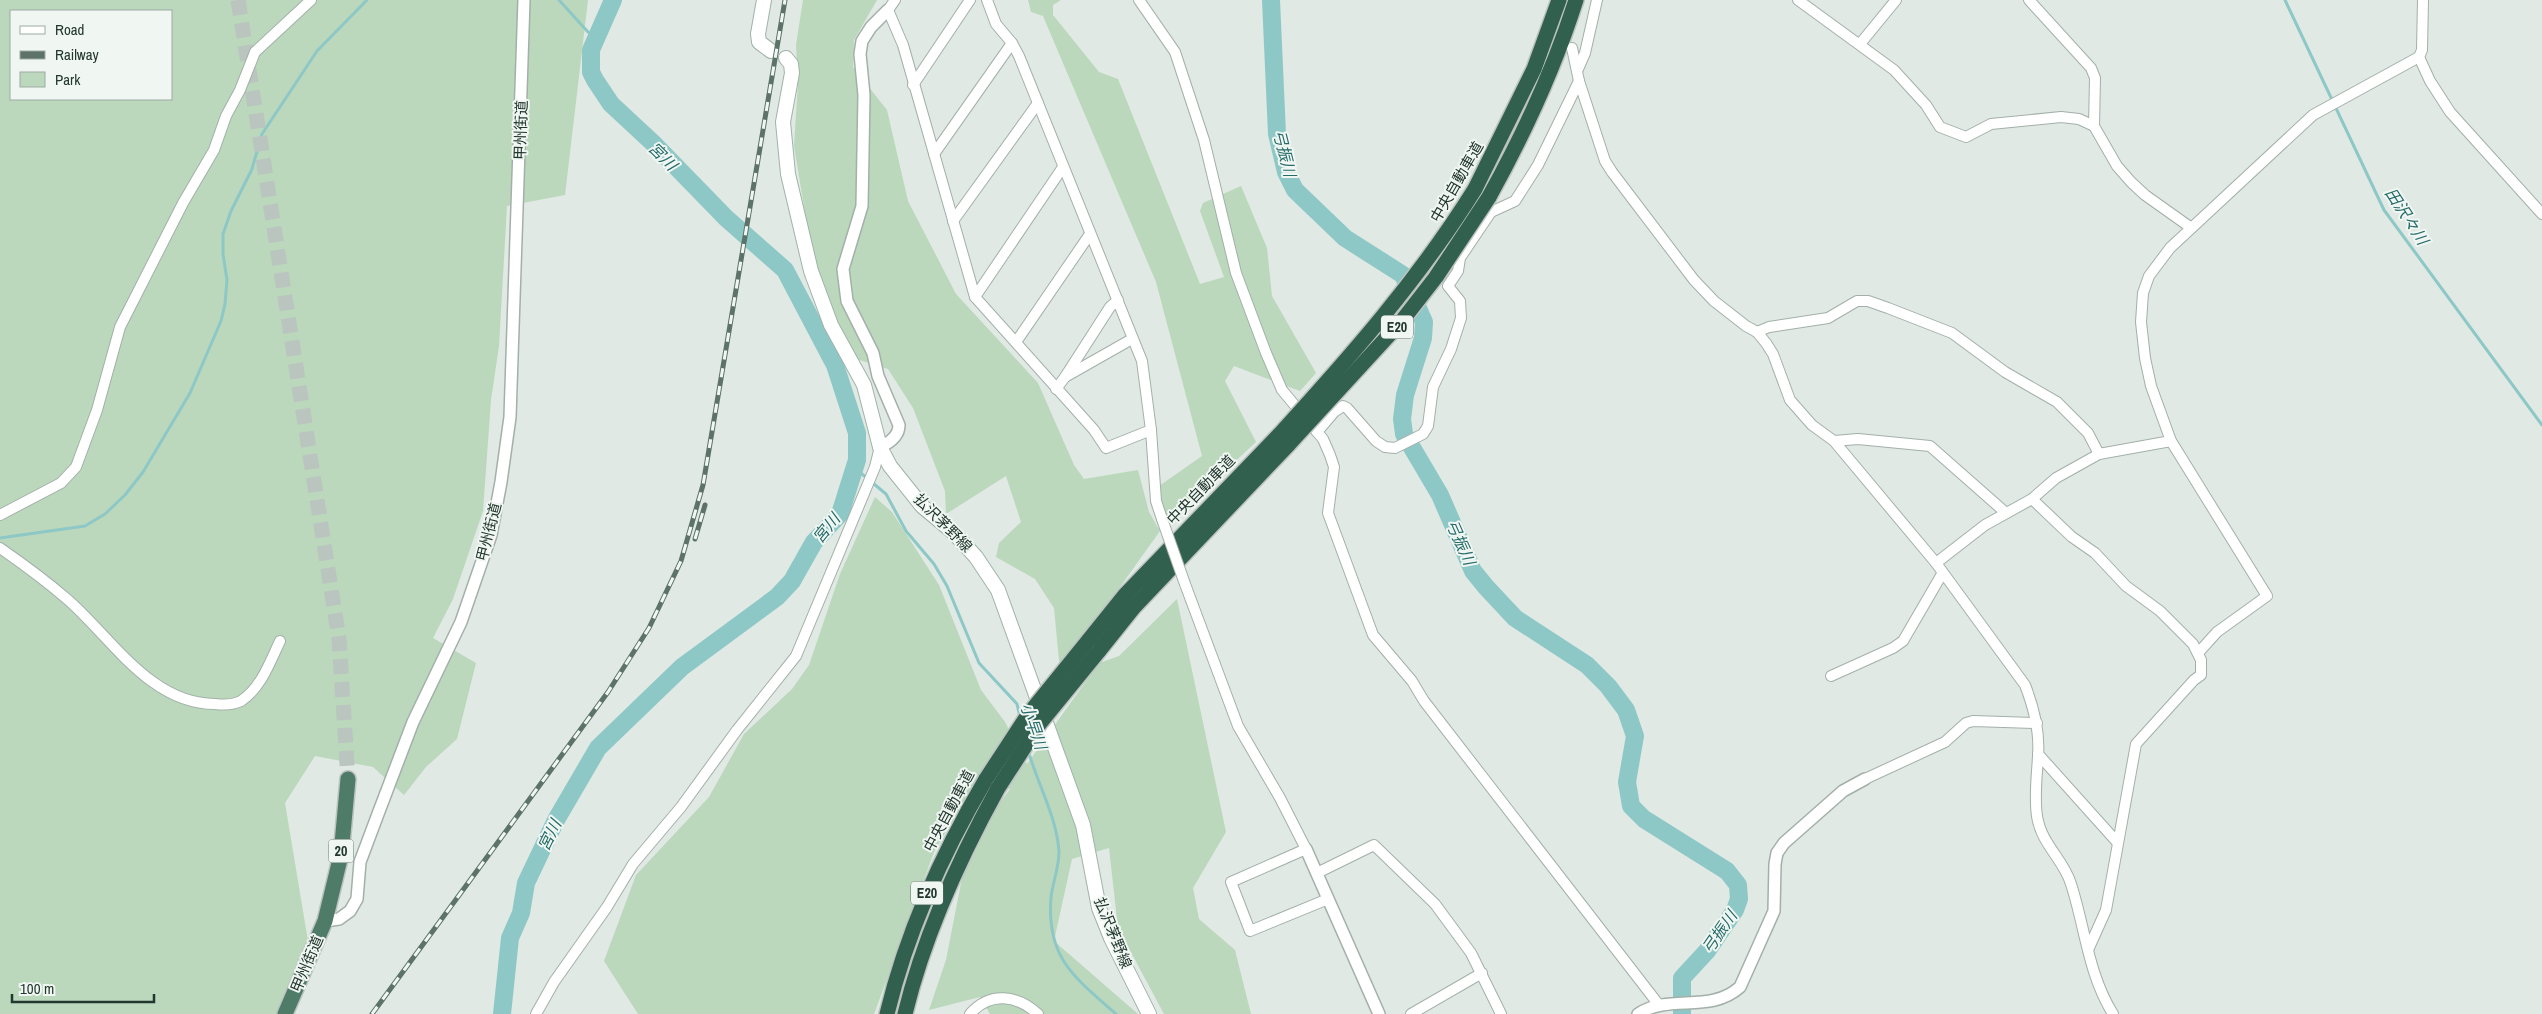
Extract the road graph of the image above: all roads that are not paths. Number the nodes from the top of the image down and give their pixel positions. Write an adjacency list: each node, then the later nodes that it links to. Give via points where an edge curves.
1 (311, 0): 49 (street, via 255,52 214,150 183,203 120,327 97,410 76,467 61,484)
2 (524, 0): 65 (street, 甲州街道, via 510,417 491,535 461,622 413,722 360,862 356,899 350,910 339,919)
3 (764, 0): 19 (main road, via 758,34 759,42)
4 (895, 0): 15 (street)
5 (970, 0): 24 (street)
6 (987, 0): 16 (street, via 996,24)
7 (1139, 0): 41 (street, via 1175,52 1204,140 1236,274 1266,353 1282,390)
8 (1559, 0): 42 (highway, 中央自動車道 / E20, bridge, via 1534,69 1475,190 1389,312)
9 (1576, 0): 42 (highway, 中央自動車道 / E20, bridge, via 1529,121 1489,197 1436,277 1401,322)
10 (1597, 0): 22 (street, via 1585,53)
11 (1798, 0): 17 (street)
12 (1896, 0): 17 (street)
13 (2029, 0): 26 (street, via 2091,68 2095,78)
14 (2423, 0): 20 (street, via 2422,50)
15 (888, 10): 24 (street, via 903,45); 45 (street, via 862,41 862,206 843,269 847,301 873,353 878,376 899,425 899,431 889,443)
16 (1012, 43): 25 (street); 27 (street)
17 (1860, 44): 26 (street, via 1909,85 1947,132 1966,137 1991,124 2061,117 2079,119)
18 (1572, 48): 22 (street)
19 (770, 51)
20 (2419, 57): 29 (street, via 2450,112); 31 (street, via 2313,115)
21 (786, 58): 45 (main road, 払沢茅野線, via 792,73 782,122 797,219 811,271 831,325 864,385)
22 (1578, 69): 23 (street)
23 (1578, 82): 35 (street, via 1612,172 1694,280 1714,301); 41 (street, via 1538,164 1515,201 1491,212 1460,258 1458,271 1448,286 1460,301 1461,318 1433,387 1428,426 1423,434 1394,448 1385,447 1343,406)
24 (913, 85): 27 (street)
25 (1038, 103): 28 (street); 30 (street)
26 (2094, 126): 31 (street, via 2117,166 2131,182)
27 (934, 154): 30 (street)
28 (1064, 167): 32 (street); 33 (street)
29 (2542, 214)
30 (953, 221): 33 (street)
31 (2190, 227): 44 (street, via 2154,269 2143,293 2145,358 2151,386)
32 (1090, 234): 34 (street); 37 (street)
33 (975, 297): 37 (street)
34 (1118, 300): 36 (street); 38 (street)
35 (1757, 332): 43 (street, via 1773,354 1790,400 1812,425); 46 (street, via 1769,326 1828,318 1857,300 1888,308 1952,333 2005,372 2057,402 2088,433)
36 (1132, 339): 38 (street); 40 (street, via 1142,361)
37 (1016, 342): 39 (street)
38 (1065, 378): 39 (street)
39 (1056, 388): 40 (street, via 1106,448)
40 (1151, 430): 62 (street, bridge, via 1156,501 1184,584 1238,726)
41 (1317, 432): 68 (street, via 1323,438 1334,467 1328,513 1372,634 1412,681 1424,701)
42 (1284, 439): 54 (highway, 中央自動車道 / E20, via 1131,589)
43 (1834, 441): 48 (street, via 1858,439 1930,446); 51 (street)
44 (2171, 441): 46 (street); 55 (street, via 2267,596 2217,632)
45 (880, 447): 70 (street, via 796,656 681,807 633,864); 75 (main road, 払沢茅野線, via 890,466 922,506 976,557 998,590 1083,825 1100,908)
46 (2099, 454): 47 (street, via 2056,478)
47 (2032, 499): 48 (street); 55 (street, via 2072,537 2095,553 2126,586 2160,611)
48 (2006, 513): 51 (street)
49 (0, 515)
50 (0, 548): 53 (street, via 68,600 138,670 178,698 206,704 229,705 240,701 257,686)
51 (1936, 563): 52 (street)
52 (1942, 574): 56 (street, via 1903,641); 57 (street, via 2025,685)
53 (280, 641)
54 (1093, 646): 71 (highway, 中央自動車道 / E20, bridge, via 1033,708 986,778 926,895); 72 (highway, 中央自動車道 / E20, bridge, via 998,788 979,823 943,901)
55 (2199, 652): 61 (street, via 2202,675 2136,744)
56 (1831, 676)
57 (2037, 722): 58 (street); 60 (street, via 1966,723 1945,742)
58 (2038, 754): 61 (street); 66 (street, via 2037,818 2046,844 2071,882)
59 (348, 778): 65 (highway, 20, via 341,854)
60 (1865, 779): 68 (street, via 1844,791 1784,843 1777,853 1774,911 1740,987 1718,1001)
61 (2117, 842): 66 (street, via 2106,910)
62 (1306, 849): 63 (street); 64 (street, via 1232,882 1250,931)
63 (1317, 873): 64 (street); 67 (street, via 1374,845 1435,904)
64 (1328, 899): 76 (street)
65 (325, 921): 69 (highway, 甲州街道 / 20)
66 (2088, 950): 80 (street, via 2098,985)
67 (1482, 973): 77 (street); 78 (street)
68 (1660, 1004): 79 (street)
69 (286, 1014)
70 (536, 1014)
71 (887, 1014)
72 (905, 1014)
73 (970, 1014): 74 (street, via 995,998 1009,997)
74 (1038, 1014)
75 (1149, 1014)
76 (1379, 1014)
77 (1411, 1014)
78 (1501, 1014)
79 (1638, 1014)
80 (2112, 1014)

